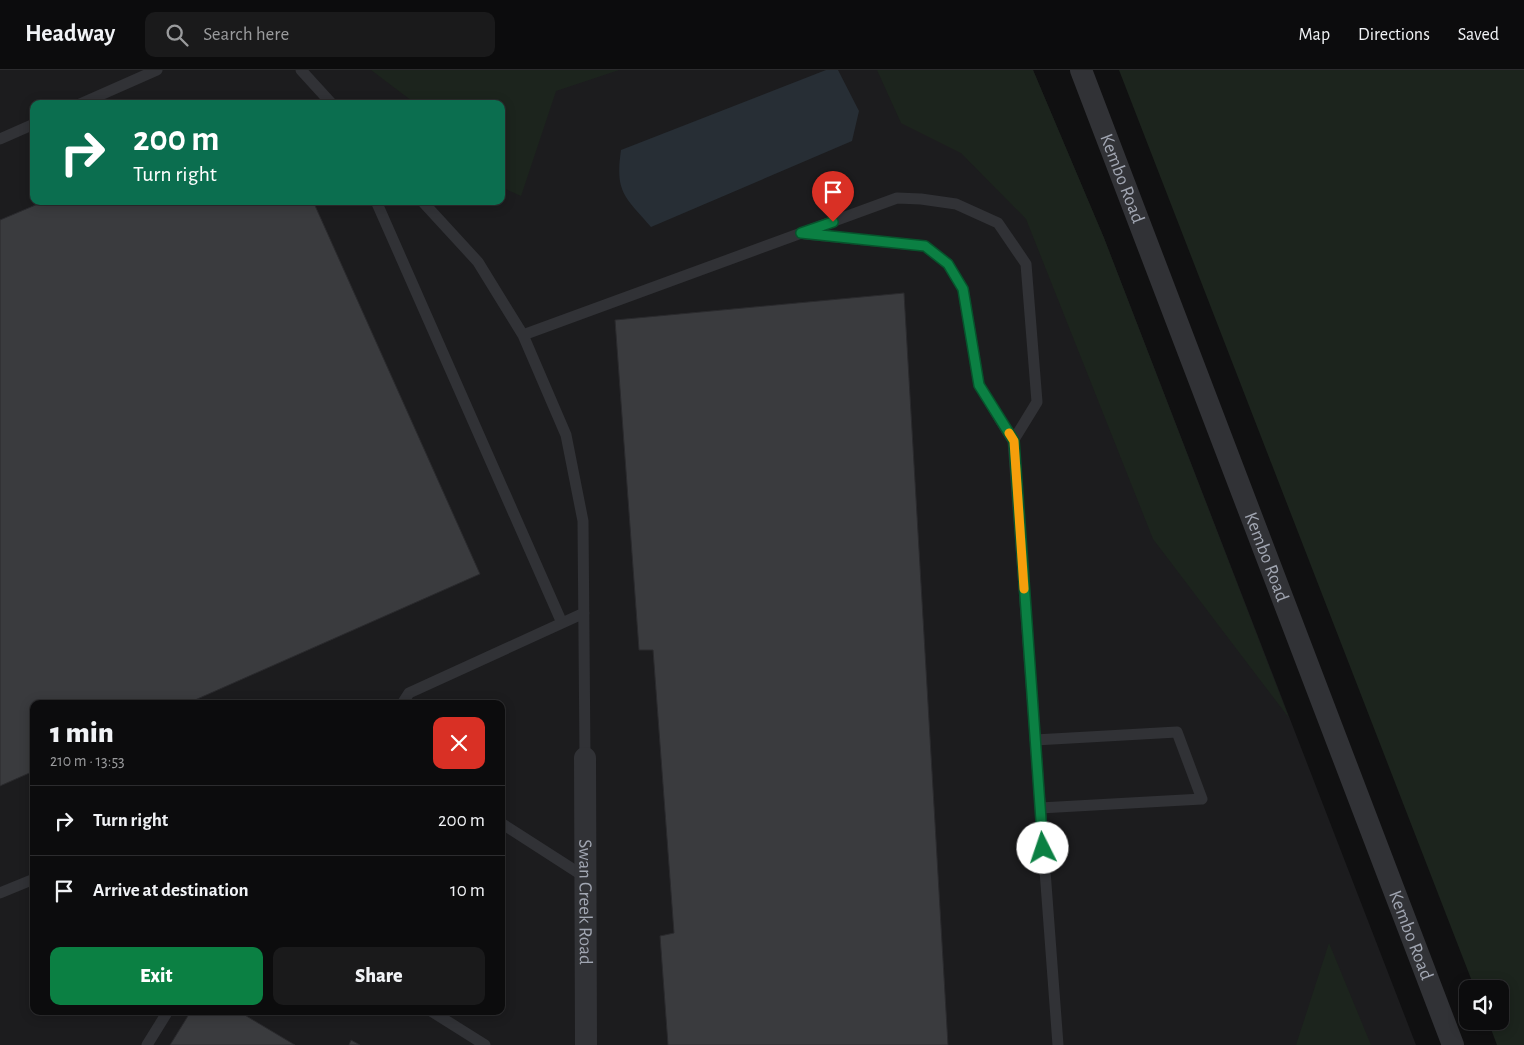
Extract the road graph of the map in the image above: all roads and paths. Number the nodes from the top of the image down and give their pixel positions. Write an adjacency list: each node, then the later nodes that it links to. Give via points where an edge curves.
1 (157, 70): 4 (lane)
2 (301, 70): 5 (lane)
3 (1081, 70): 29 (street, Kembo Road)
4 (89, 100)
5 (328, 100)
6 (30, 126): 7 (lane)
7 (0, 139)
8 (378, 205): 14 (lane)
9 (426, 205): 11 (lane, via 478,262)
10 (801, 233): 11 (lane); 12 (lane, via 925,246 948,264 963,289 979,385); 12 (lane, via 897,198 956,204 998,223 1026,264 1037,402)
11 (523, 335): 13 (lane, via 566,435 583,521)
12 (1014, 441): 16 (lane)
13 (584, 613): 14 (lane); 17 (lane)
14 (562, 623): 15 (lane, via 410,693)
15 (405, 700)
16 (1036, 740): 18 (lane); 18 (lane, via 1177,732 1202,799)
17 (585, 758): 20 (street, Swan Creek Road)
18 (1040, 808): 28 (lane)
19 (505, 826): 20 (lane)
20 (585, 877): 27 (street, Swan Creek Road)
21 (30, 881): 22 (lane)
22 (0, 893)
23 (166, 1015): 25 (lane)
24 (437, 1015): 26 (lane)
25 (147, 1045)
26 (483, 1045)
27 (586, 1045)
28 (1058, 1045)
29 (1453, 1045)

